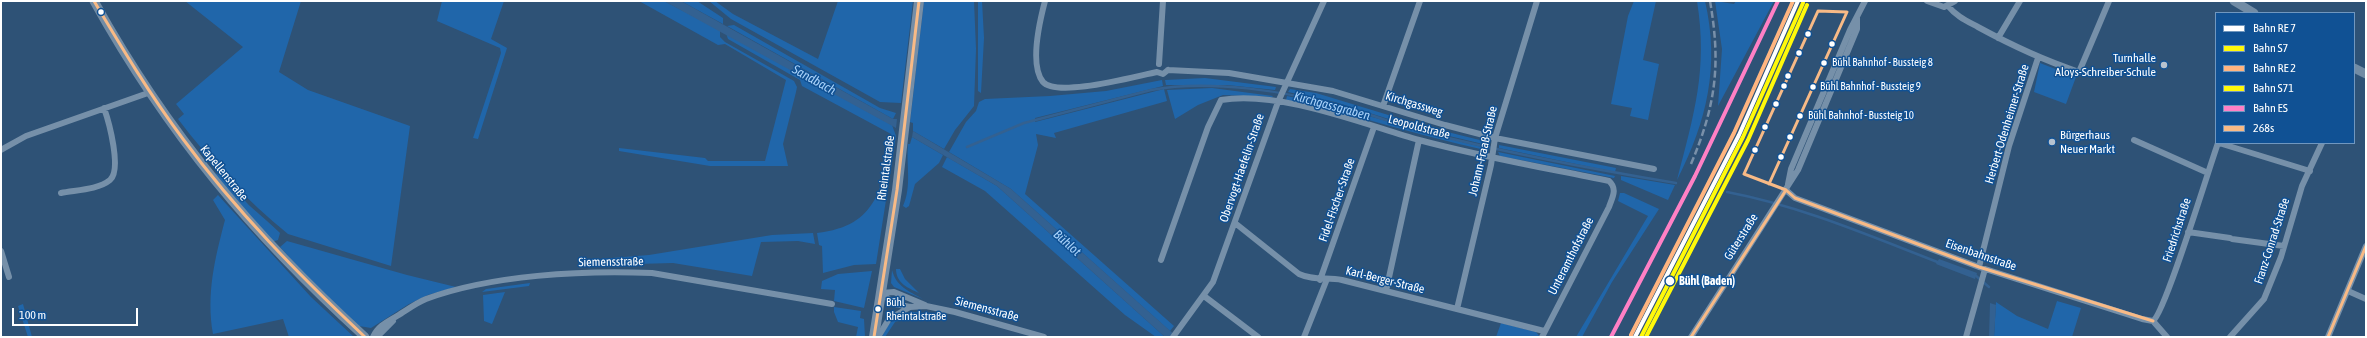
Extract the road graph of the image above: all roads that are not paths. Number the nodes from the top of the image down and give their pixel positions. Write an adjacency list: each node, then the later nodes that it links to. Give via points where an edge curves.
1 (94, 1): 24 (street, Kapellenstraße)
2 (919, 1): 54 (main road, Rheintalstraße, via 906,121)
3 (1045, 1): 21 (street, Kirchgassweg, via 1037,54 1043,82 1050,86 1069,88)
4 (1163, 1): 18 (street)
5 (1324, 1): 23 (street, Obervogt-Haefelin-Straße)
6 (1420, 1): 26 (street)
7 (1537, 1): 30 (street, Johann-Fraaß-Straße)
8 (1865, 1): 41 (street, Güterstraße, via 1857,17 1857,29 1837,79 1798,170)
9 (1926, 1): 14 (street)
10 (1955, 1): 14 (street)
11 (2020, 1): 16 (street)
12 (2108, 1): 17 (street, via 2079,72)
13 (2234, 1): 15 (street)
14 (1948, 6): 16 (street, via 1954,13)
15 (2252, 12)
16 (1998, 38): 17 (street)
17 (2038, 58): 49 (street, Herbert-Odenheimer-Straße, via 2009,146)
18 (1159, 64): 20 (street, via 1166,66); 21 (street, via 1156,67)
19 (2355, 68): 22 (street)
20 (1168, 70): 21 (street, Kirchgassweg, via 1165,74); 23 (street, Kirchgassweg, via 1212,71)
21 (1157, 72)
22 (2366, 74)
23 (1286, 84): 25 (street, Obervogt-Haefelin-Straße); 26 (street, Kirchgassweg, via 1332,91)
24 (148, 93): 27 (street); 64 (street, Kapellenstraße, via 240,212 320,296)
25 (1279, 100): 28 (street, Leopoldstraße); 43 (street, Obervogt-Haefelin-Straße); 48 (street, Leopoldstraße, via 1236,97 1221,100 1218,104)
26 (1383, 106): 30 (street, Kirchgassweg)
27 (104, 108): 35 (street, via 26,136); 42 (street, via 114,156 113,176 109,181 99,185)
28 (1374, 127): 29 (street, Leopoldstraße); 51 (street, Fidel-Fischer-Straße)
29 (1419, 140): 36 (street, Leopoldstraße); 52 (street)
30 (1494, 140): 36 (street, Johann-Fraaß-Straße); 37 (street, Kirchgassweg)
31 (2134, 140): 39 (street)
32 (2218, 144): 39 (street, Friedrichstraße)
33 (2221, 144): 38 (street)
34 (2321, 144): 38 (street, Franz-Conrad-Straße)
35 (1, 150)
36 (1491, 155): 40 (street, Leopoldstraße); 60 (street, Johann-Fraaß-Straße)
37 (1654, 169)
38 (2310, 170): 45 (street, Franz-Conrad-Straße, via 2290,220)
39 (2208, 173): 44 (street, Friedrichstraße)
40 (1613, 185): 63 (street, Unteramthofstraße, via 1614,192 1607,211)
41 (1786, 190): 49 (street, Eisenbahnstraße, via 1795,198); 73 (street, Güterstraße)
42 (61, 193)
43 (1235, 223): 51 (street, Karl-Berger-Straße, via 1299,274); 55 (street, Obervogt-Haefelin-Straße, via 1214,282)
44 (2188, 232): 45 (street); 62 (street, Friedrichstraße, via 2160,314)
45 (2284, 246): 76 (street, Franz-Conrad-Straße, via 2262,304)
46 (2366, 246): 53 (street)
47 (1, 251): 50 (street)
48 (1161, 260)
49 (1982, 268): 62 (street, Eisenbahnstraße); 74 (street, Herbert-Odenheimer-Straße)
50 (9, 277)
51 (1324, 280): 52 (street, Karl-Berger-Straße, via 1342,280); 72 (street, Fidel-Fischer-Straße)
52 (1386, 291): 60 (street, Karl-Berger-Straße)
53 (2348, 291): 56 (street); 77 (street)
54 (881, 293): 58 (street, via 894,292); 59 (street, Siemensstraße, via 889,301); 67 (main road, Rheintalstraße)
55 (1204, 296): 70 (street, Obervogt-Haefelin-Straße); 71 (street)
56 (2366, 299)
57 (832, 304): 61 (street, Siemensstraße, via 652,273 621,272 549,276 462,289 426,299)
58 (926, 306): 59 (street, Siemensstraße); 69 (street, Siemensstraße)
59 (910, 307): 68 (street, via 889,319)
60 (1457, 309): 63 (street, Karl-Berger-Straße)
61 (396, 316): 65 (street, Siemensstraße, via 382,325); 66 (street, Siemensstraße, via 384,332)
62 (2153, 321): 75 (street)
63 (1544, 335)
64 (366, 337)
65 (372, 337)
66 (376, 337)
67 (874, 337)
68 (878, 337)
69 (1044, 337)
70 (1173, 337)
71 (1258, 337)
72 (1304, 337)
73 (1691, 337)
74 (1966, 337)
75 (2167, 337)
76 (2230, 337)
77 (2328, 337)

